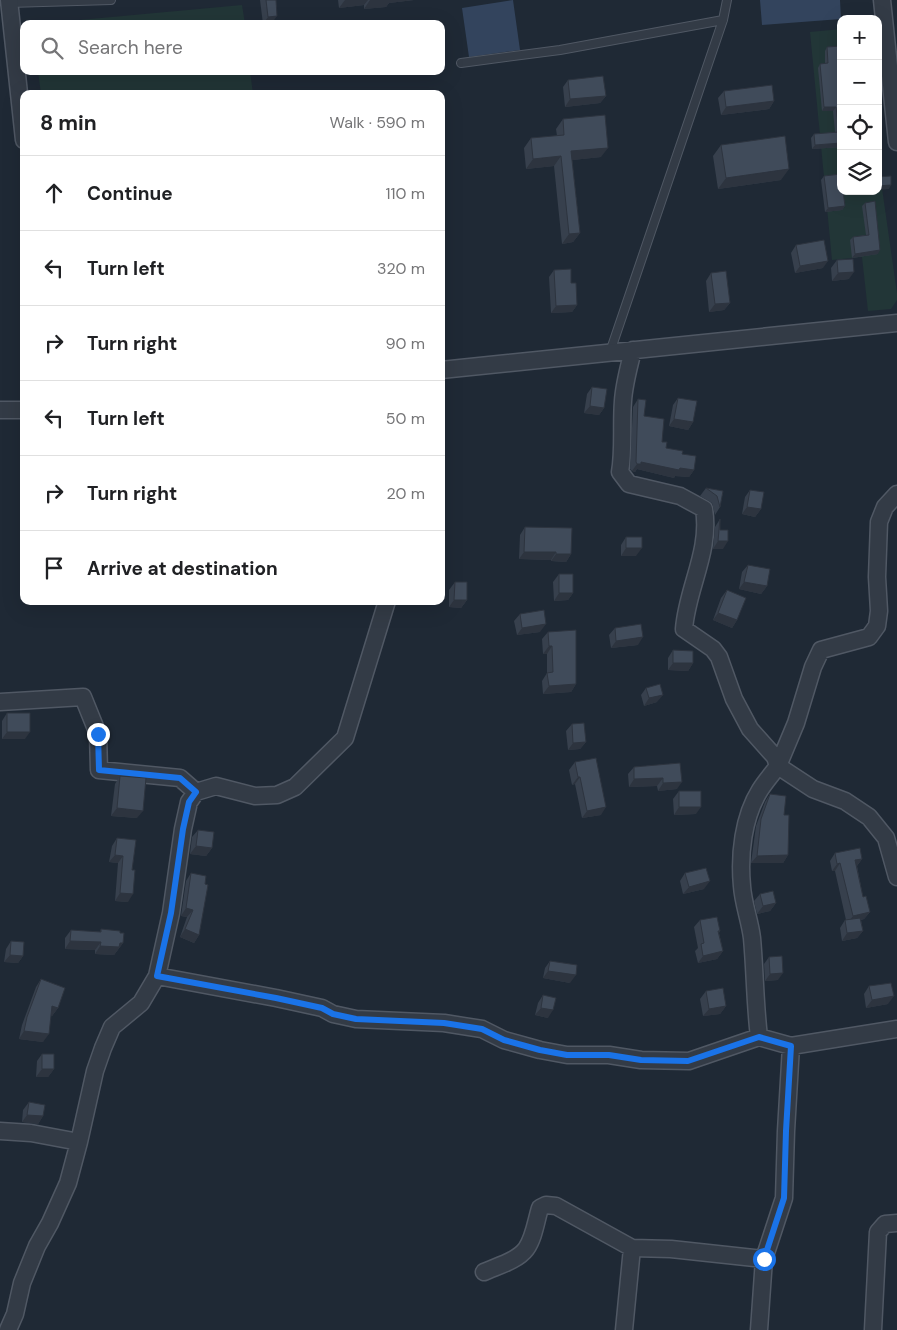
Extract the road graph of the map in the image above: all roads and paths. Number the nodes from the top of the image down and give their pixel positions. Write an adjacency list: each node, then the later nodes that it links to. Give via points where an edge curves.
1 (111, 0): 4 (lane)
2 (727, 0): 5 (lane)
3 (882, 0): 8 (street)
4 (6, 3): 7 (street)
5 (723, 20): 6 (lane, via 560,50); 11 (lane)
6 (461, 63)
7 (20, 110)
8 (897, 142)
9 (897, 323): 10 (street)
10 (633, 350): 11 (street); 18 (street, via 623,398 620,472 629,484 680,496 704,509 704,550 684,629 719,657 734,699 750,729 775,757)
11 (610, 352): 12 (street)
12 (445, 370)
13 (0, 410): 14 (street)
14 (20, 410)
15 (897, 494): 18 (street, via 885,507 879,522 877,626 870,637 821,650)
16 (386, 605): 19 (street, via 345,738 295,787 277,795 255,796 216,786)
17 (0, 702): 19 (street, via 83,697 98,734 99,770 180,778)
18 (778, 766): 20 (street, via 813,789 845,801 869,817 886,838); 23 (street, via 759,791 741,843 742,887 752,938)
19 (196, 792): 21 (street, via 189,802 183,829 171,913)
20 (897, 877)
21 (157, 976): 23 (street, via 276,998 356,1019 444,1023 482,1029 504,1040 567,1055 688,1061); 26 (street, via 141,1003 112,1026 95,1071)
22 (897, 1029): 24 (street)
23 (759, 1037): 24 (street)
24 (791, 1046): 29 (street, via 784,1198)
25 (0, 1131): 26 (street, via 31,1132)
26 (79, 1142): 31 (street, via 68,1183 22,1282)
27 (897, 1223): 34 (street, via 885,1224 878,1232)
28 (632, 1248): 29 (street); 30 (street, via 556,1206 546,1205 540,1208 526,1250 515,1259); 32 (street)
29 (764, 1259): 33 (street)
30 (484, 1272)
31 (8, 1330)
32 (624, 1330)
33 (759, 1330)
34 (873, 1330)

